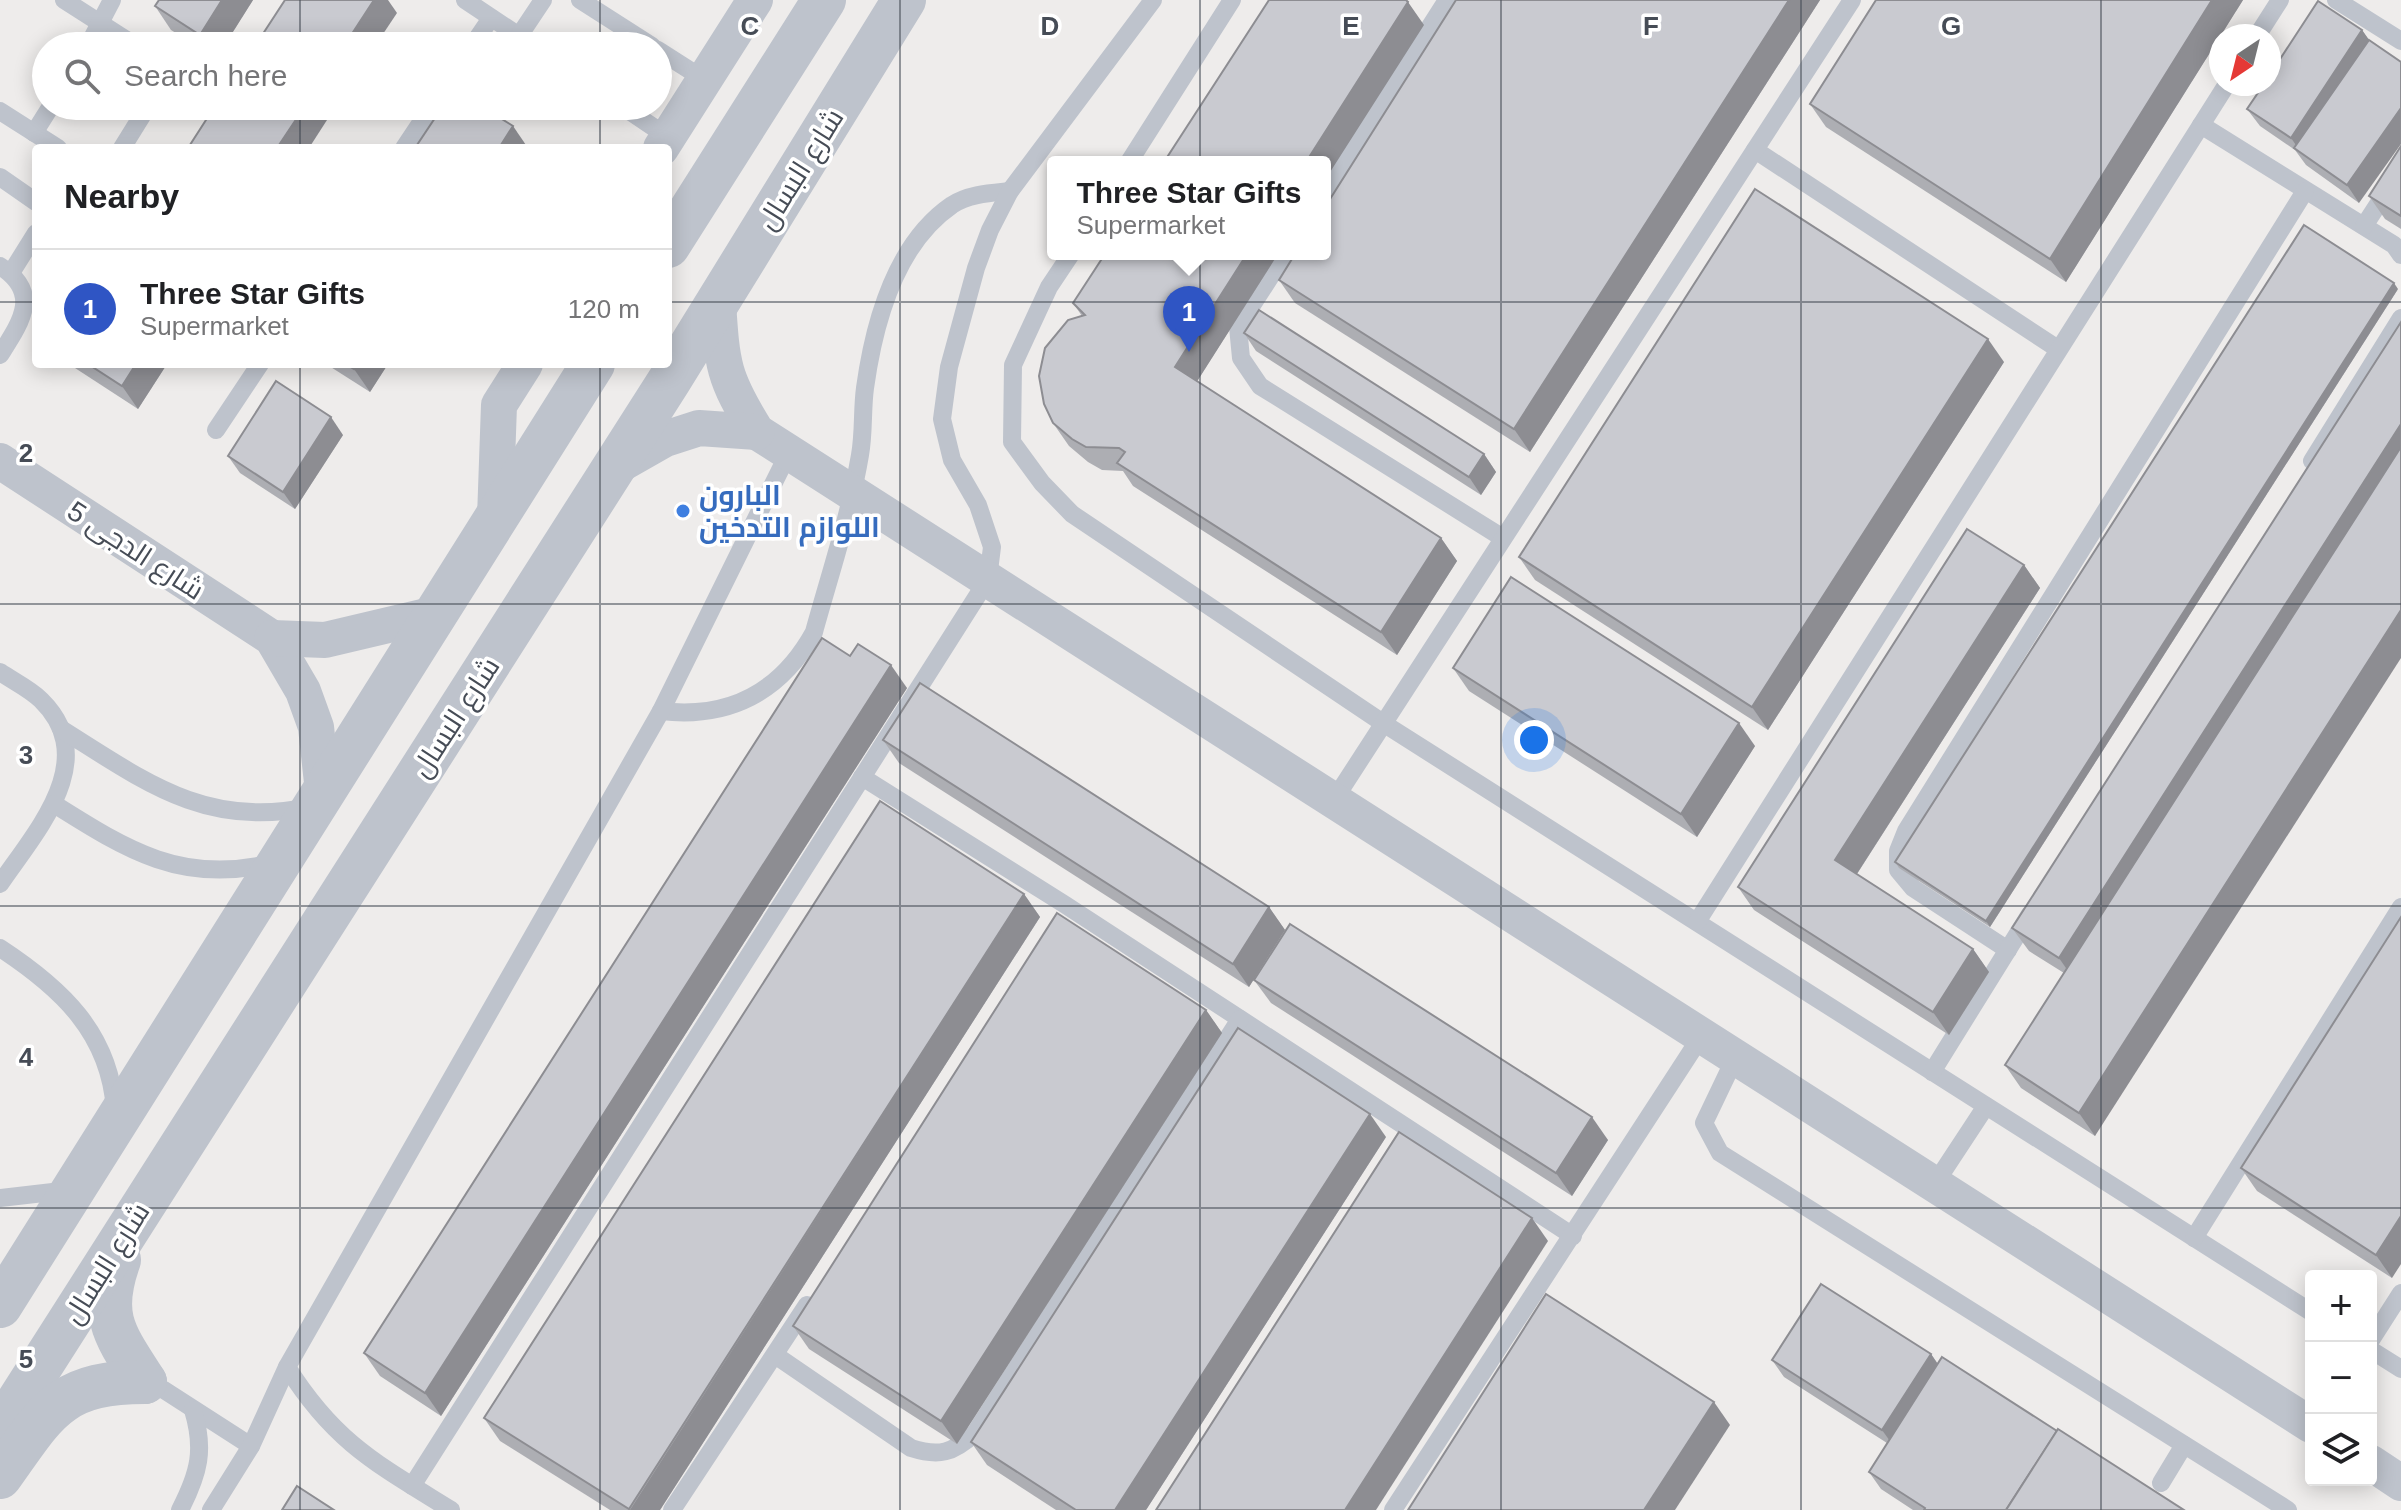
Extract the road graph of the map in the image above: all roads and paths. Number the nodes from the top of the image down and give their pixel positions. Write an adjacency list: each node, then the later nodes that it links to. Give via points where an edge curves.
1 (64, 0): 16 (lane)
2 (112, 0): 16 (lane)
3 (465, 0): 15 (lane)
4 (543, 0): 22 (lane)
5 (755, 0): 26 (street)
6 (824, 0): 49 (street)
7 (904, 0): 54 (street, شارع البسال)
8 (1153, 0): 44 (lane)
9 (1232, 0): 40 (lane)
10 (1447, 0): 43 (lane)
11 (1852, 0): 39 (lane)
12 (2280, 0): 17 (lane)
13 (2336, 0): 24 (lane)
14 (589, 2): 23 (lane)
15 (491, 18): 20 (lane); 21 (lane)
16 (102, 24): 18 (lane); 19 (lane)
17 (2265, 24)
18 (97, 32)
19 (114, 32)
20 (482, 32)
21 (512, 32)
22 (530, 32)
23 (632, 32)
24 (2401, 41)
25 (672, 59): 26 (lane)
26 (705, 80): 35 (street)
27 (2219, 96): 33 (lane)
28 (0, 111): 34 (lane)
29 (42, 120): 34 (lane)
30 (139, 120): 37 (lane)
31 (423, 120): 38 (lane)
32 (639, 120): 35 (lane)
33 (2201, 125): 45 (lane); 56 (lane)
34 (34, 133): 36 (lane)
35 (665, 142)
36 (52, 144)
37 (124, 144)
38 (407, 144)
39 (1755, 150): 56 (lane); 69 (lane)
40 (1133, 156)
41 (2401, 169): 47 (lane)
42 (0, 177): 46 (lane)
43 (1331, 182)
44 (1010, 191): 67 (lane, via 981,194 953,205 923,232 899,267 874,343); 70 (lane, via 976,268 949,367 942,419 952,460 978,505 992,547)
45 (2305, 191): 47 (lane); 87 (lane, via 1898,851 1898,870 1913,888)
46 (32, 199)
47 (2364, 226): 50 (lane)
48 (32, 238): 53 (lane)
49 (672, 240)
50 (2399, 249)
51 (1067, 260): 75 (lane, via 1013,365 1012,442 1072,514)
52 (1281, 260): 69 (lane, via 1238,327 1241,358 1260,386)
53 (5, 269): 57 (lane, via 20,284 24,312)
54 (718, 302): 62 (street, via 722,363 731,391); 65 (street, شارع البسال)
55 (2401, 318): 66 (lane)
56 (2058, 349): 85 (lane)
57 (0, 355)
58 (257, 368): 61 (lane)
59 (522, 368): 68 (street, via 499,405)
60 (590, 368): 68 (street)
61 (216, 430)
62 (757, 432): 63 (street); 65 (street, via 699,428 665,439)
63 (789, 452): 67 (street); 74 (lane)
64 (0, 461): 72 (street, شارع الدجى 5)
65 (614, 468): 97 (street, شارع البسال)
66 (2301, 479)
67 (851, 490): 70 (street); 74 (lane, via 814,632 784,676 764,692 727,708 687,714)
68 (495, 518): 71 (street)
69 (1503, 538): 75 (lane)
70 (988, 579): 77 (lane); 79 (street)
71 (435, 614): 72 (street, via 325,640); 78 (street)
72 (272, 638): 78 (street, شارع الدجى 5, via 303,691 316,727)
73 (0, 672): 76 (lane, via 39,697)
74 (661, 711): 107 (lane)
75 (1386, 725): 79 (lane); 85 (lane)
76 (61, 729): 78 (lane, via 146,782 200,806 257,814); 80 (lane, via 67,768)
77 (862, 777): 88 (lane, via 1060,910); 119 (lane)
78 (319, 799): 81 (street)
79 (1334, 800): 89 (street)
80 (54, 804): 81 (lane, via 110,840 164,863 221,870); 82 (lane)
81 (279, 861): 93 (street)
82 (0, 884)
83 (2042, 896): 87 (lane)
84 (2401, 907): 99 (lane)
85 (1697, 922): 91 (lane)
86 (0, 948): 93 (lane, via 57,988 77,1010 106,1062)
87 (2008, 950): 91 (lane)
88 (1240, 1019): 98 (lane, via 1403,1134); 106 (lane, via 975,1433 956,1450 932,1455 911,1448)
89 (1702, 1035): 90 (street); 98 (lane)
90 (1736, 1056): 94 (street); 113 (lane, via 1704,1123 1720,1153)
91 (1932, 1072): 92 (lane)
92 (1986, 1106): 94 (lane); 99 (lane)
93 (115, 1121): 95 (street)
94 (1936, 1182): 111 (street)
95 (73, 1190): 96 (lane); 102 (street)
96 (0, 1198)
97 (130, 1226): 109 (street, via 108,1292 110,1318); 112 (street, شارع البسال)
98 (1573, 1236): 124 (lane)
99 (2194, 1238): 103 (lane)
100 (818, 1289): 106 (lane)
101 (2401, 1293): 104 (lane)
102 (0, 1306)
103 (2305, 1308)
104 (2377, 1331)
105 (2377, 1354): 108 (lane)
106 (775, 1355): 123 (lane)
107 (287, 1367): 114 (lane); 119 (lane, via 313,1408 341,1436)
108 (2401, 1369)
109 (145, 1382): 110 (lane); 116 (street, via 112,1382 49,1409)
110 (193, 1410): 114 (lane); 120 (lane, via 202,1440 194,1483)
111 (2305, 1421)
112 (0, 1430)
113 (2184, 1445): 117 (lane); 125 (lane)
114 (251, 1446): 121 (lane)
115 (2377, 1467): 118 (street)
116 (0, 1477)
117 (2161, 1483)
118 (2401, 1483)
119 (412, 1486): 122 (lane)
120 (180, 1510)
121 (211, 1510)
122 (451, 1510)
123 (672, 1510)
124 (1393, 1510)
125 (2288, 1510)

